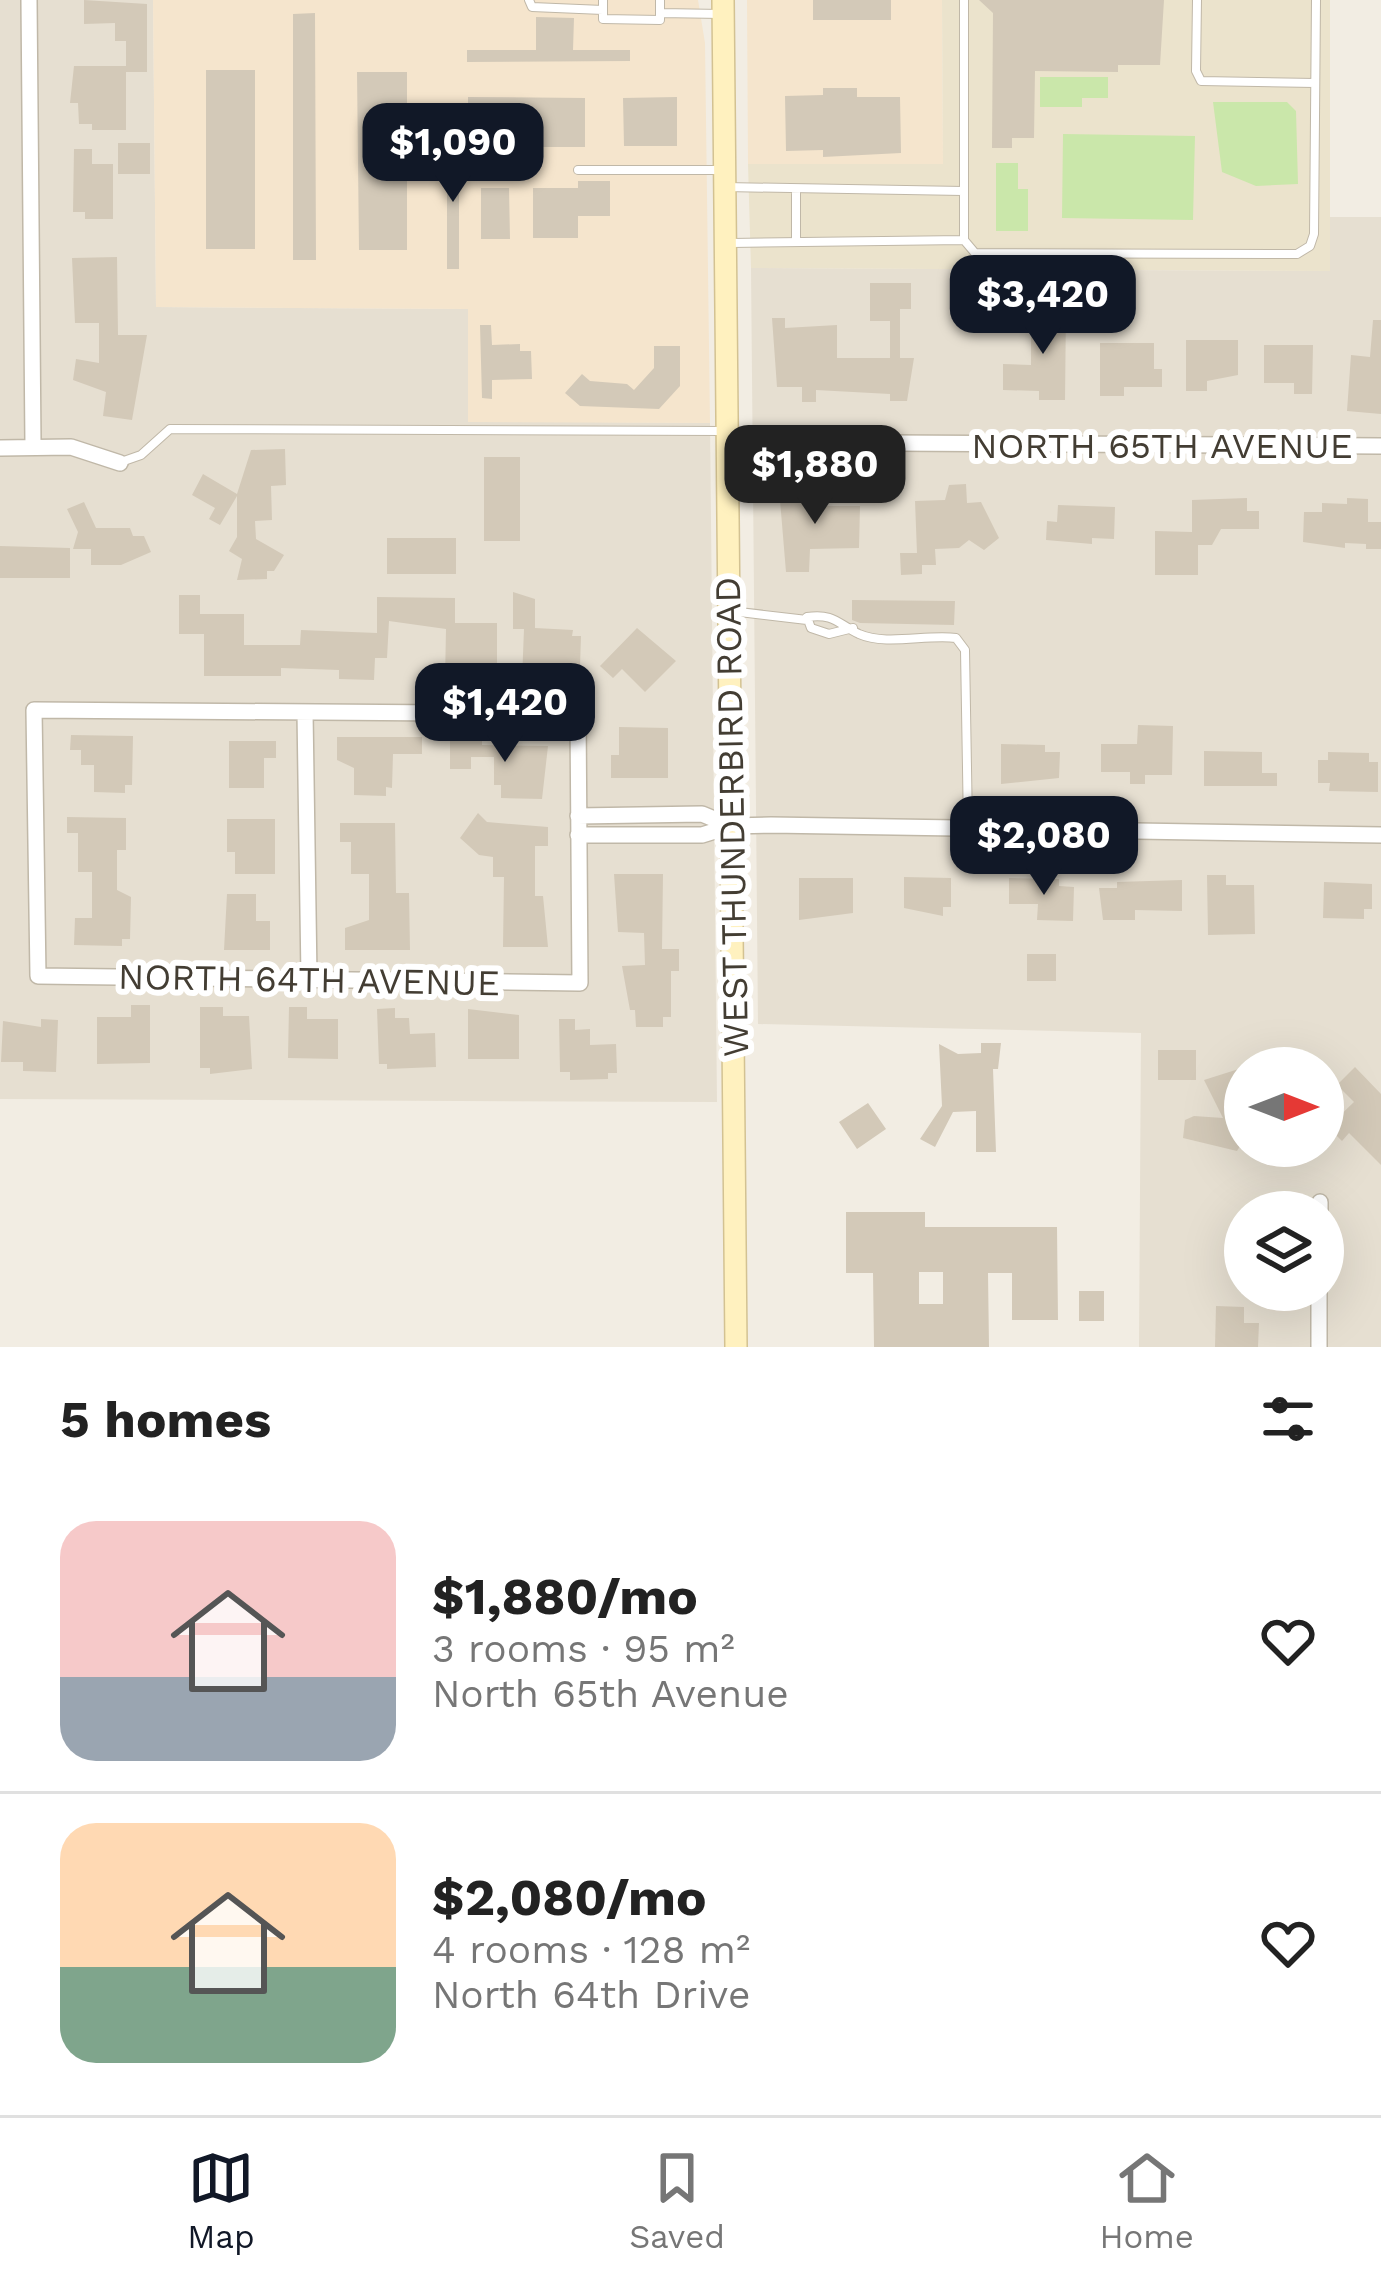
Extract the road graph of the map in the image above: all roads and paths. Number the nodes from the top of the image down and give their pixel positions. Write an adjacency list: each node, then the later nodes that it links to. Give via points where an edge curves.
1 (29, 0): 19 (street)
2 (529, 0): 7 (lane, via 532,7)
3 (660, 0): 9 (lane)
4 (964, 0): 14 (lane)
5 (1197, 0): 10 (lane, via 1202,81)
6 (1316, 0): 10 (lane)
7 (603, 5): 9 (lane, via 603,19 660,20)
8 (723, 7): 9 (lane); 12 (main road, WEST THUNDERBIRD ROAD)
9 (660, 13)
10 (1315, 83): 15 (lane, via 1314,234 1297,254 975,253)
11 (578, 170): 12 (lane)
12 (725, 178): 13 (lane); 17 (main road, WEST THUNDERBIRD ROAD)
13 (796, 190): 14 (lane); 16 (lane)
14 (963, 190): 15 (lane)
15 (964, 240): 16 (lane)
16 (796, 241): 17 (lane)
17 (725, 243): 18 (main road, WEST THUNDERBIRD ROAD)
18 (727, 436): 20 (street, NORTH 65TH AVENUE); 22 (lane, via 170,429); 23 (main road, WEST THUNDERBIRD ROAD)
19 (33, 444): 21 (street); 22 (street)
20 (1381, 446)
21 (0, 448)
22 (120, 463)
23 (729, 611): 24 (lane); 29 (main road, WEST THUNDERBIRD ROAD)
24 (807, 620): 25 (lane, via 839,617); 25 (lane, via 829,634)
25 (853, 628): 30 (lane, via 880,638 956,638 965,650)
26 (305, 712): 28 (street, via 578,714); 34 (street); 34 (street, NORTH 64TH AVENUE, via 34,710 38,976)
27 (642, 815): 28 (street); 29 (street, via 702,814); 32 (street)
28 (578, 816): 31 (street)
29 (731, 826): 30 (street); 32 (street, via 702,835); 36 (main road, WEST THUNDERBIRD ROAD)
30 (968, 829): 33 (street)
31 (578, 835): 32 (street); 34 (street, NORTH 64TH AVENUE, via 580,983)
32 (642, 835)
33 (1381, 835)
34 (309, 977)
35 (1319, 1311): 37 (street)
36 (736, 1347)
37 (1319, 1347)

